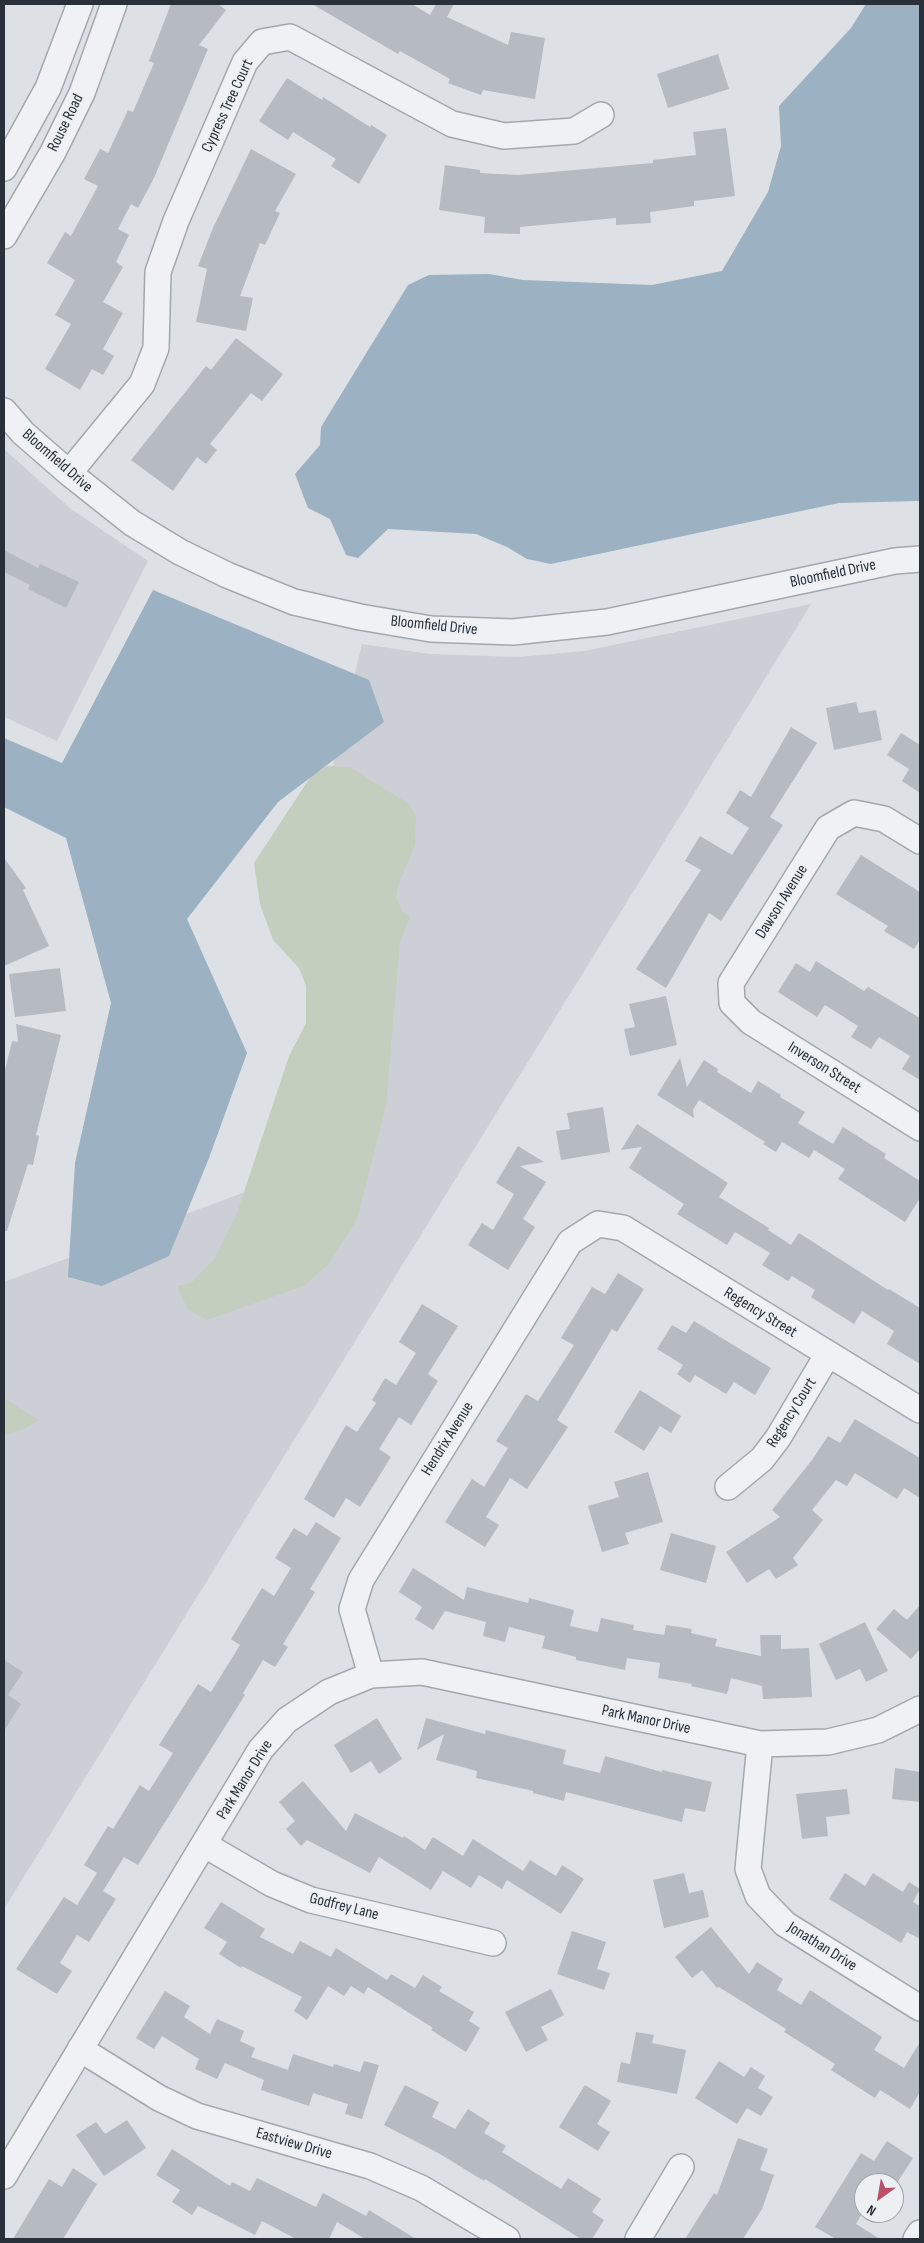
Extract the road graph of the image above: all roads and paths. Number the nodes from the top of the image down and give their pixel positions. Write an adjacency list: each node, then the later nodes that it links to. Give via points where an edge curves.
1 (80, 4): 4 (street, Rouse Road, via 48,88)
2 (114, 4): 5 (street, Rouse Road, via 82,93 53,152)
3 (601, 116): 7 (street, Cypress Tree Court, via 574,131 504,136 452,124 290,37 262,42 245,62 176,221 158,272 156,348 142,384)
4 (4, 168)
5 (4, 236)
6 (4, 411): 7 (street, Bloomfield Drive, via 23,433)
7 (69, 473): 8 (street, Bloomfield Drive, via 132,524 227,575 294,602 431,629 513,632 607,622 895,561)
8 (920, 559)
9 (920, 841): 10 (street, Dawson Avenue, via 884,819 854,813 828,828 731,983)
10 (732, 1004): 11 (street, Inverson Street, via 751,1022)
11 (920, 1128)
12 (598, 1224): 13 (street, Regency Street, via 623,1228); 16 (street, Hendrix Avenue, via 570,1242 361,1580 352,1609)
13 (828, 1354): 14 (street, Regency Street); 15 (street, Regency Court, via 778,1438 762,1459)
14 (920, 1410)
15 (728, 1487)
16 (371, 1674): 18 (street, Park Manor Drive, via 422,1672); 19 (street, Park Manor Drive, via 329,1692 288,1720 261,1749)
17 (920, 1709): 18 (street, Park Manor Drive, via 878,1730 828,1742)
18 (760, 1744): 21 (street, Jonathan Drive, via 748,1869 758,1896 784,1924)
19 (205, 1845): 20 (street, Godfrey Lane, via 272,1884 311,1900); 22 (street, Park Manor Drive)
20 (493, 1943)
21 (920, 2008)
22 (80, 2049): 24 (street, Park Manor Drive); 26 (street, Eastview Drive, via 158,2098 197,2116 370,2166 421,2188)
23 (681, 2168): 27 (street)
24 (4, 2176)
25 (920, 2233): 28 (street)
26 (507, 2239)
27 (638, 2239)
28 (916, 2239)

